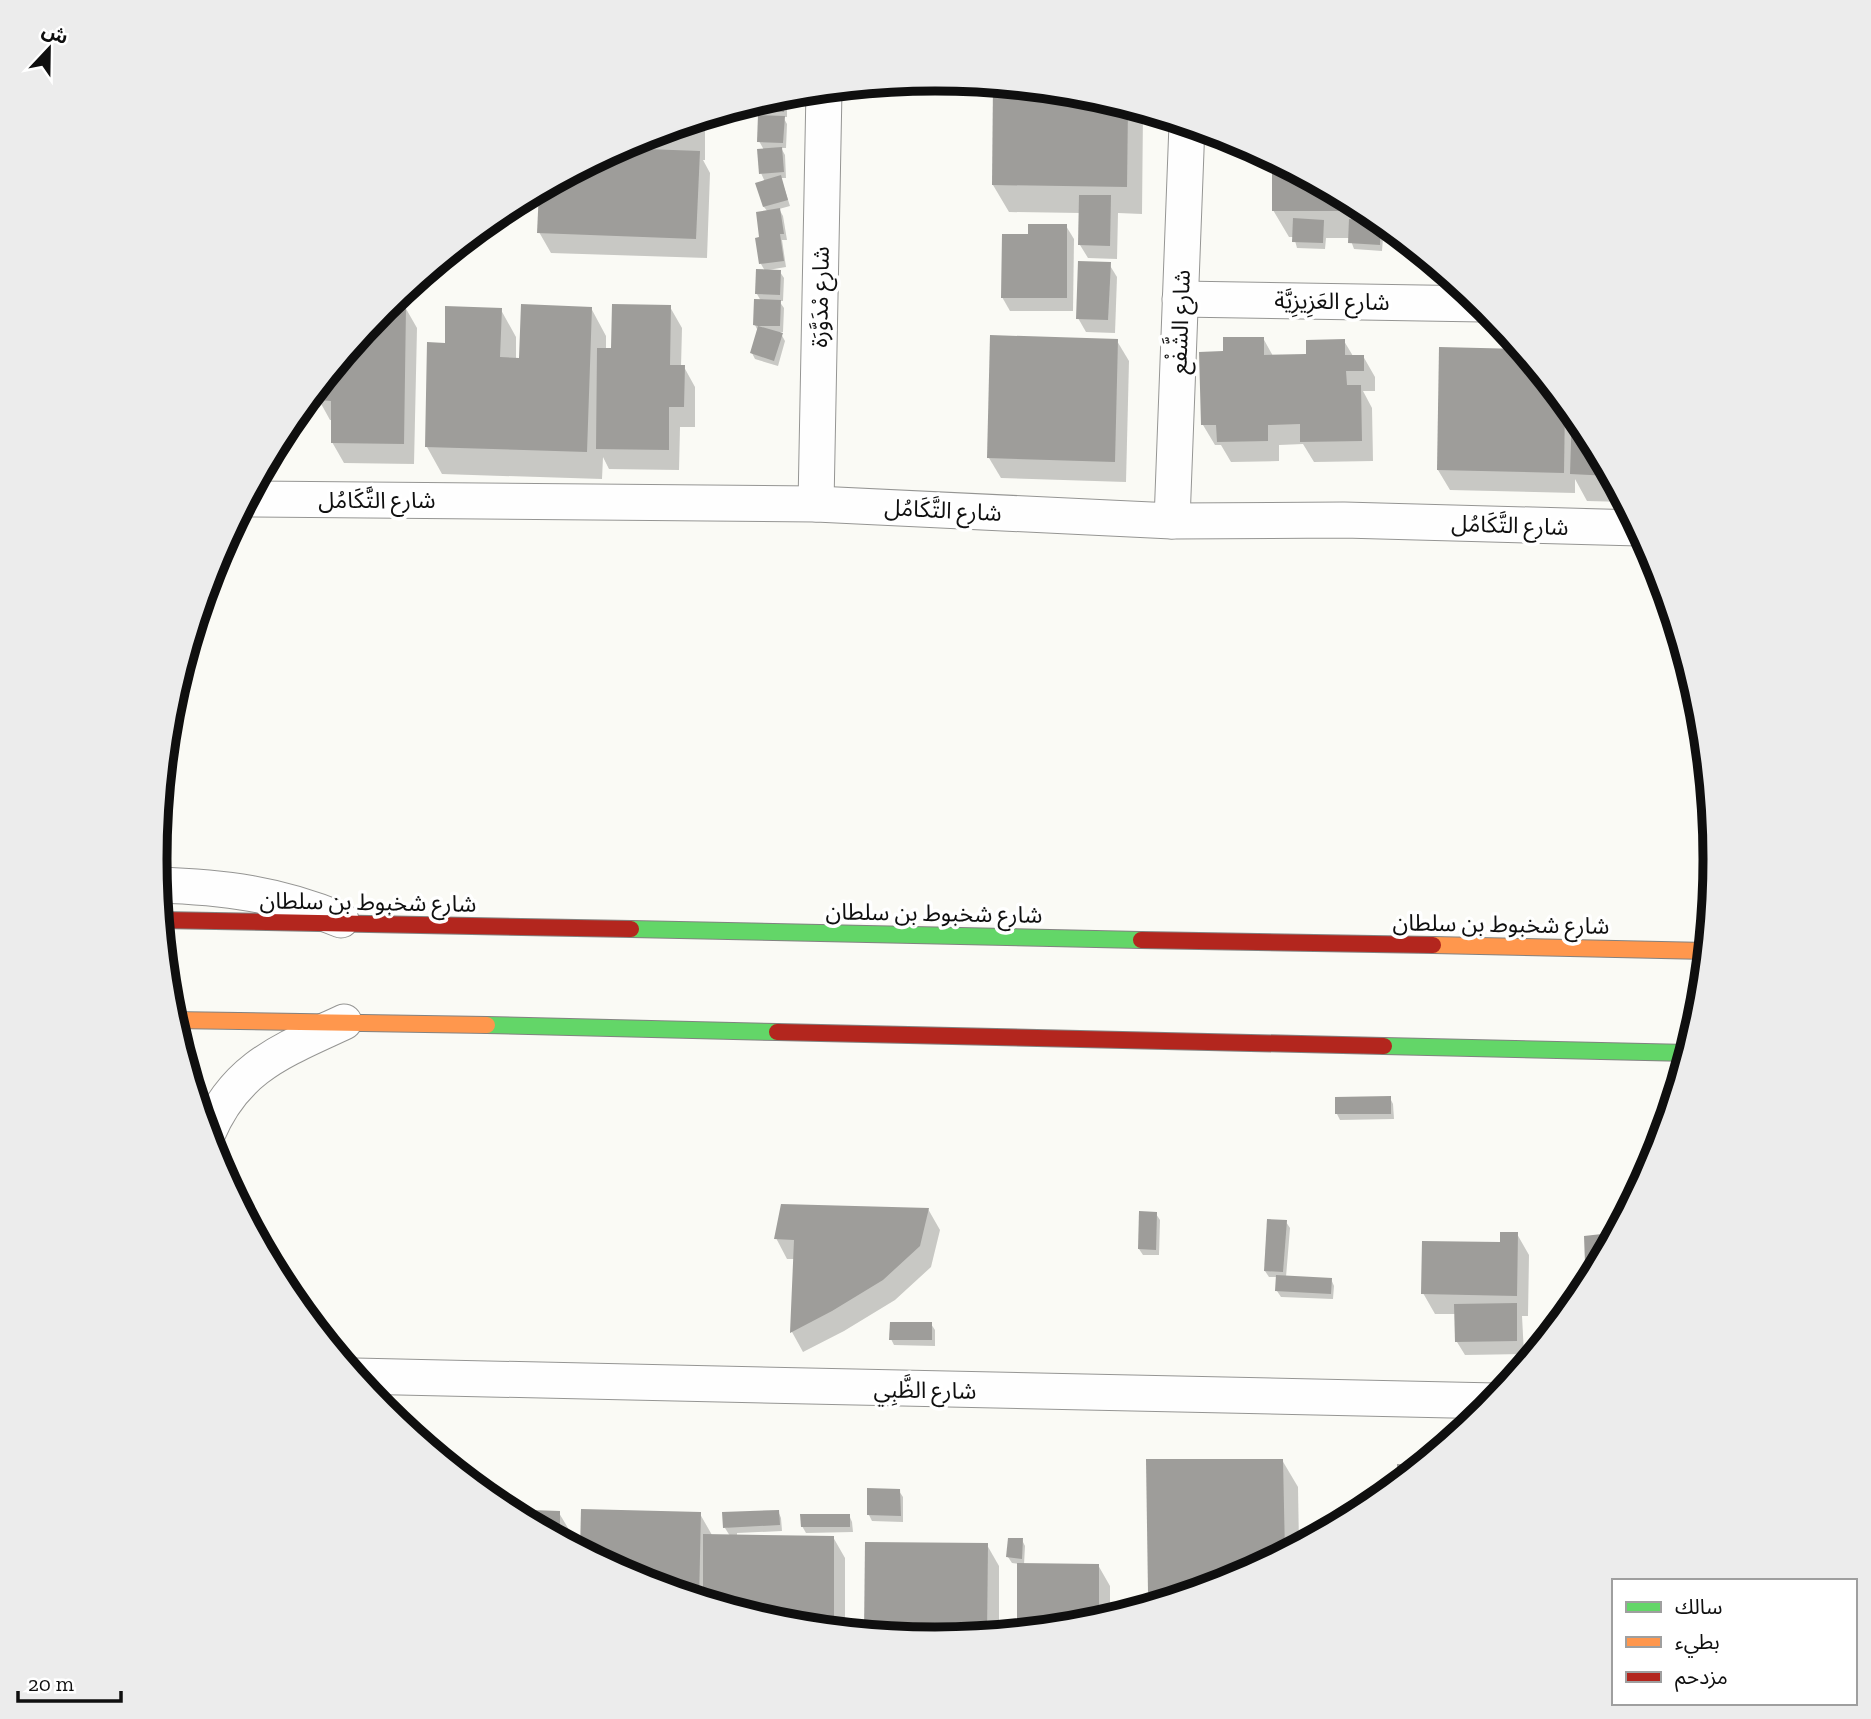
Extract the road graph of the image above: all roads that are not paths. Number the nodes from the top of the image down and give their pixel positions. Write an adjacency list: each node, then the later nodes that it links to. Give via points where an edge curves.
1 (824, 100): 6 (street, شارع مْدَوَّرَة)
2 (1187, 133): 3 (street, شارع الشَّفْع)
3 (1181, 299): 4 (street, شارع العَزِيزِيَّة); 7 (street, شارع الشَّفْع)
4 (1466, 304)
5 (257, 499): 6 (street, شارع التَّكَامُل)
6 (816, 504): 7 (street, شارع التَّكَامُل)
7 (1172, 521): 8 (street, شارع التَّكَامُل)
8 (1629, 528)
9 (168, 885): 11 (street, via 228,888 270,896)
10 (170, 920): 11 (main road, شارع شخبوط بن سلطان)
11 (351, 924): 12 (main road, شارع شخبوط بن سلطان)
12 (1698, 951)
13 (185, 1020): 14 (main road)
14 (345, 1022): 15 (main road); 16 (street, via 267,1059 238,1083)
15 (1679, 1053)
16 (213, 1121)
17 (367, 1376): 18 (street, شارع الظَّبِي)
18 (1481, 1401)

